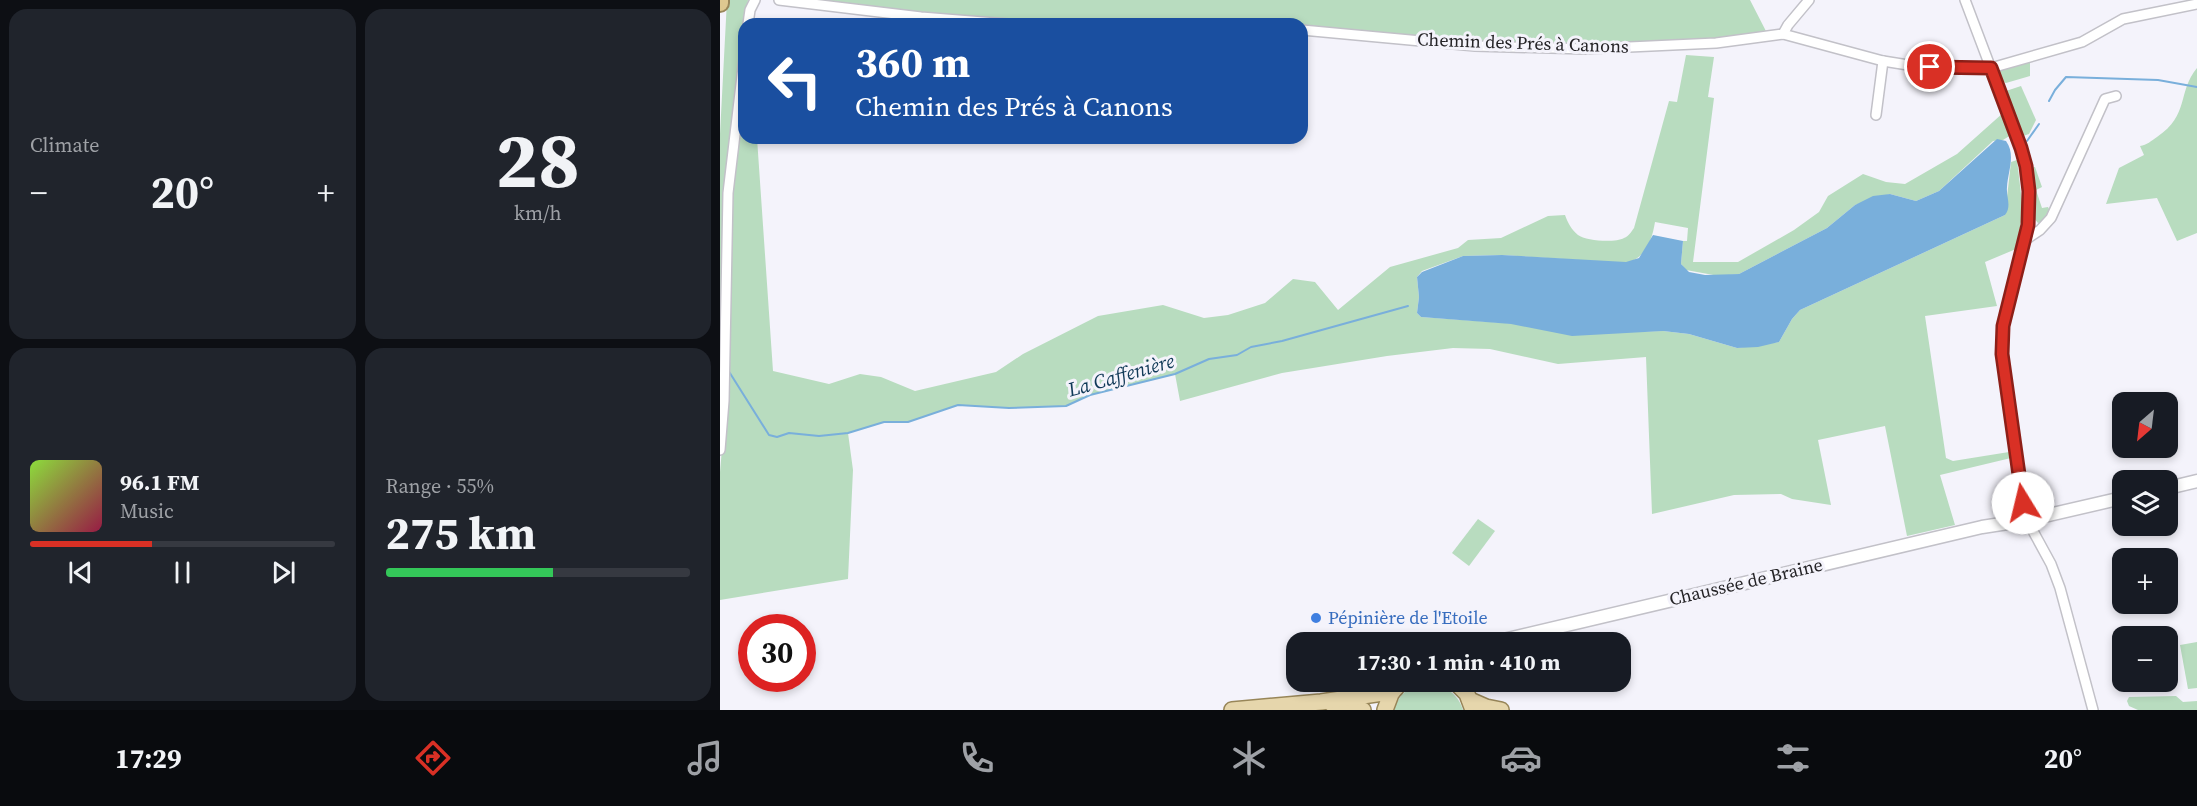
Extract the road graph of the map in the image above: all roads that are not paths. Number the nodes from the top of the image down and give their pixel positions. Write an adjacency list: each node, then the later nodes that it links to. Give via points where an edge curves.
1 (755, 0): 6 (street)
2 (779, 0): 7 (street)
3 (1809, 0): 9 (street)
4 (1965, 0): 11 (street)
5 (2197, 4): 11 (street, Chemin des Prés à Canons, via 2123,19 2082,42)
6 (749, 18)
7 (944, 18)
8 (1308, 31): 9 (street, Chemin des Prés à Canons, via 1475,46 1586,49 1716,43)
9 (1783, 34): 10 (street, Chemin des Prés à Canons)
10 (1883, 62): 11 (street, Chemin des Prés à Canons); 14 (street)
11 (1991, 68): 15 (street, via 2026,166 2029,209)
12 (2116, 96): 15 (street, via 2105,99 2051,218)
13 (738, 109): 16 (street, via 728,193)
14 (1876, 116)
15 (2025, 240): 20 (street, via 2005,318 2002,354)
16 (720, 450)
17 (2197, 481): 18 (street)
18 (2178, 486)
19 (2112, 500): 20 (street, Chaussée de Braine)
20 (2027, 520): 21 (street, Chaussée de Braine); 32 (street, via 2057,580)
21 (1998, 526): 22 (street, Chaussée de Braine); 23 (street, Chaussée de Braine, via 1982,533)
22 (1537, 632)
23 (1556, 632)
24 (1385, 692): 26 (main road)
25 (1394, 692): 30 (main road)
26 (1321, 702): 28 (main road); 29 (main road)
27 (1471, 705): 31 (main road)
28 (1232, 710)
29 (1363, 710)
30 (1385, 710)
31 (1501, 710)
32 (2093, 710)

